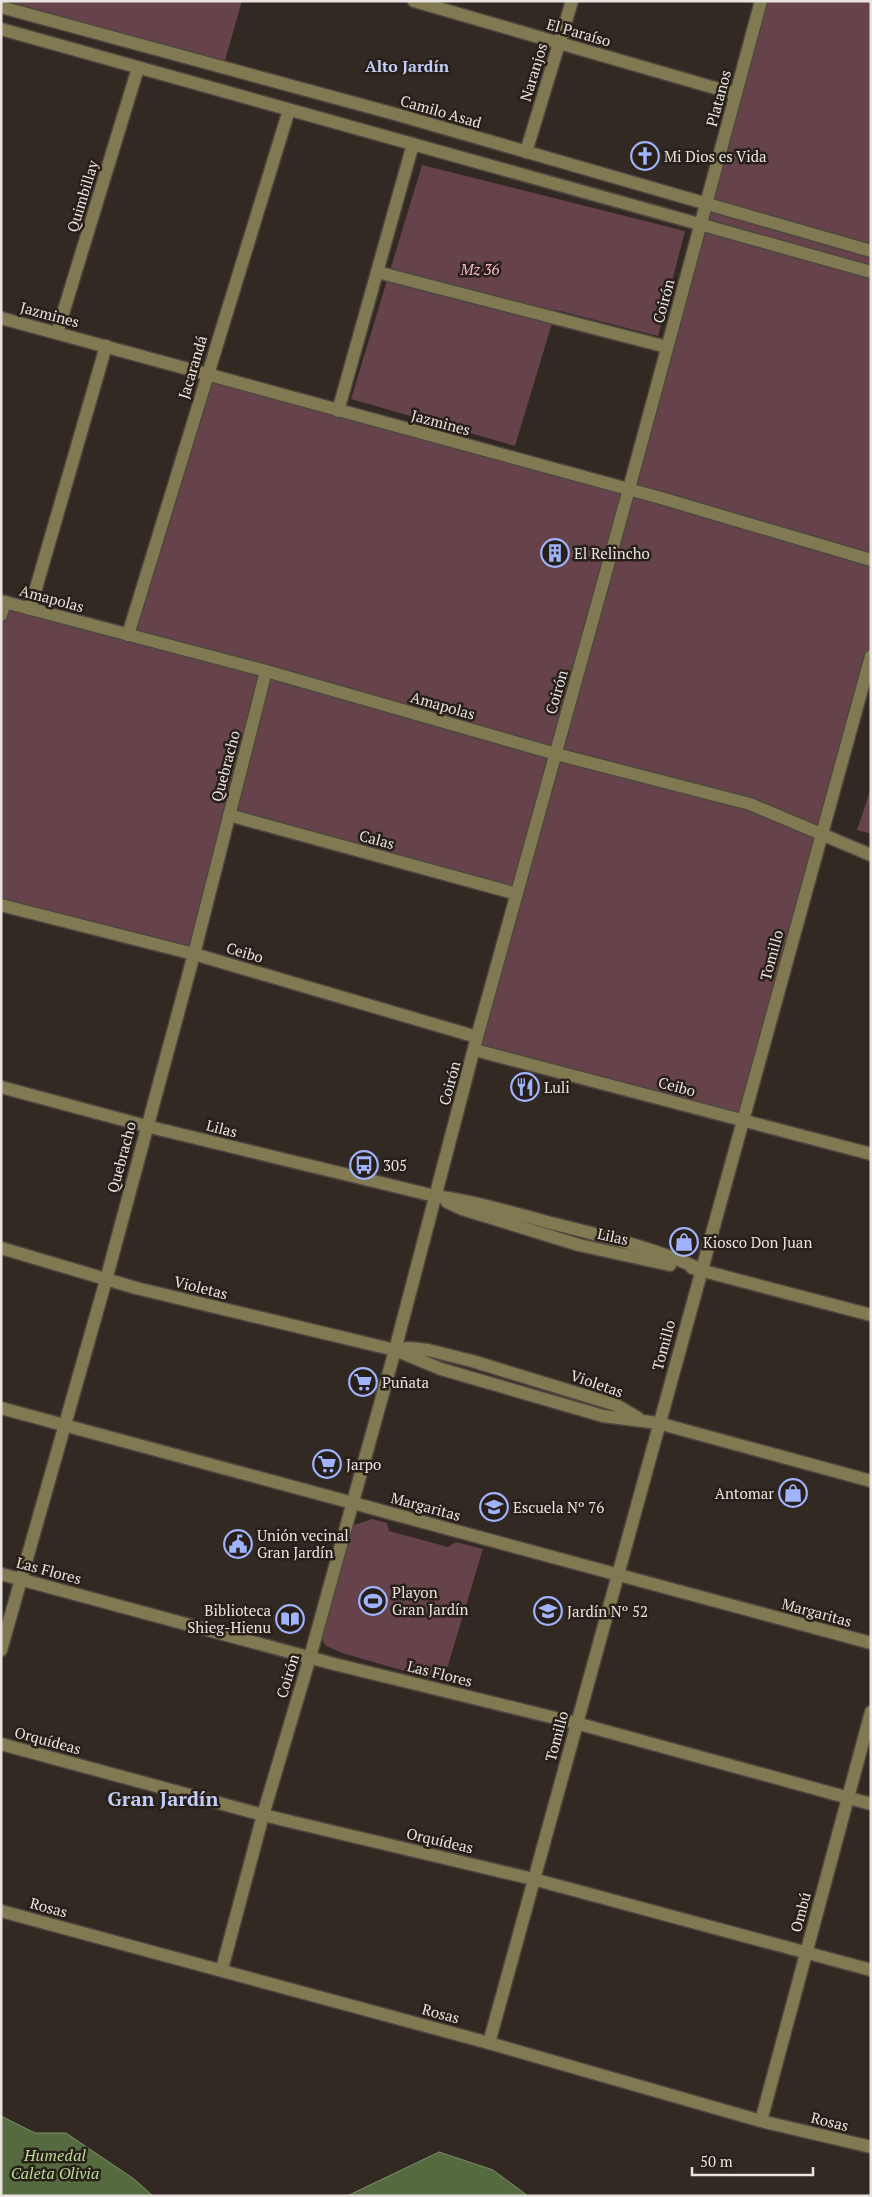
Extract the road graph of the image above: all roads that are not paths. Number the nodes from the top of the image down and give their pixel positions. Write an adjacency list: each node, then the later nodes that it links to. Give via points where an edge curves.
1 (414, 1): 6 (street, El Paraíso)
2 (572, 1): 6 (street, Naranjos)
3 (761, 1): 8 (street, Platanos)
4 (1, 7): 11 (street, Camilo Asad)
5 (1, 29): 7 (street)
6 (559, 43): 8 (street, El Paraíso); 11 (street, Naranjos)
7 (138, 68): 9 (street); 18 (street, Quimbillay)
8 (736, 94): 12 (street, Platanos)
9 (289, 110): 10 (street); 21 (street, Jacarandá)
10 (413, 144): 13 (street); 15 (street)
11 (526, 152): 12 (street, Camilo Asad)
12 (706, 204): 13 (street, Coirón); 14 (street, Camilo Asad)
13 (701, 225): 16 (street); 20 (street, Coirón)
14 (871, 251)
15 (377, 272): 20 (street); 22 (street)
16 (871, 272)
17 (1, 318): 18 (street, Jazmines)
18 (57, 333): 19 (street, Jazmines)
19 (106, 346): 21 (street, Jazmines); 26 (street)
20 (667, 346): 23 (street, Coirón)
21 (207, 373): 22 (street, Jazmines); 28 (street, Jacarandá)
22 (338, 411): 23 (street, Jazmines)
23 (629, 489): 24 (street, Jazmines); 31 (street, Coirón)
24 (871, 560)
25 (3, 601): 26 (street, Amapolas); 27 (street)
26 (30, 608): 28 (street, Amapolas)
27 (1, 615)
28 (128, 635): 30 (street, Amapolas)
29 (871, 656): 33 (street, Tomillo)
30 (266, 671): 31 (street, Amapolas); 32 (street, Quebracho)
31 (556, 754): 33 (street, Amapolas, via 750,804); 35 (street, Coirón)
32 (228, 815): 35 (street, Calas); 37 (street, Quebracho)
33 (821, 832): 34 (street, Amapolas); 41 (street, Tomillo)
34 (871, 855)
35 (517, 894): 38 (street, Coirón)
36 (1, 905): 37 (street, Ceibo)
37 (194, 954): 38 (street, Ceibo); 42 (street, Quebracho)
38 (477, 1037): 39 (street, Coirón)
39 (475, 1050): 41 (street, Ceibo); 44 (street, Coirón)
40 (1, 1087): 42 (street, Lilas)
41 (742, 1120): 43 (street, Ceibo); 46 (street, Tomillo)
42 (146, 1126): 44 (street, Lilas); 47 (street, Quebracho)
43 (871, 1154)
44 (435, 1196): 46 (street, Lilas, via 462,1209 579,1245 669,1265); 49 (street, Coirón)
45 (1, 1248): 47 (street, Violetas)
46 (700, 1268): 48 (street, Lilas); 51 (street, Tomillo)
47 (106, 1280): 49 (street, Violetas); 52 (street, Quebracho)
48 (871, 1315)
49 (395, 1350): 51 (street, Violetas, via 440,1369 603,1416); 54 (street, Coirón)
50 (1, 1408): 52 (street, Margaritas)
51 (658, 1423): 53 (street, Violetas); 56 (street, Tomillo)
52 (64, 1424): 54 (street, Margaritas); 57 (street, Quebracho)
53 (871, 1481)
54 (352, 1502): 56 (street, Margaritas); 60 (street, Coirón)
55 (1, 1574): 57 (street, Las Flores)
56 (617, 1574): 58 (street, Margaritas); 62 (street, Tomillo)
57 (21, 1579): 59 (street, Quebracho); 60 (street, Las Flores)
58 (871, 1643)
59 (1, 1650)
60 (310, 1657): 62 (street, Las Flores); 66 (street, Coirón)
61 (871, 1712): 64 (street, Ombú)
62 (576, 1723): 64 (street, Las Flores); 67 (street, Tomillo)
63 (1, 1744): 66 (street, Orquídeas)
64 (848, 1797): 65 (street, Las Flores); 69 (street, Ombú)
65 (871, 1804)
66 (263, 1815): 67 (street, Orquídeas); 70 (street, Coirón)
67 (533, 1879): 69 (street, Orquídeas); 72 (street, Tomillo)
68 (1, 1911): 70 (street, Rosas)
69 (807, 1951): 71 (street, Orquídeas); 73 (street, Ombú)
70 (222, 1969): 72 (street, Rosas)
71 (871, 1970)
72 (488, 2043): 73 (street, Rosas)
73 (761, 2121): 74 (street, Rosas)
74 (871, 2147)

